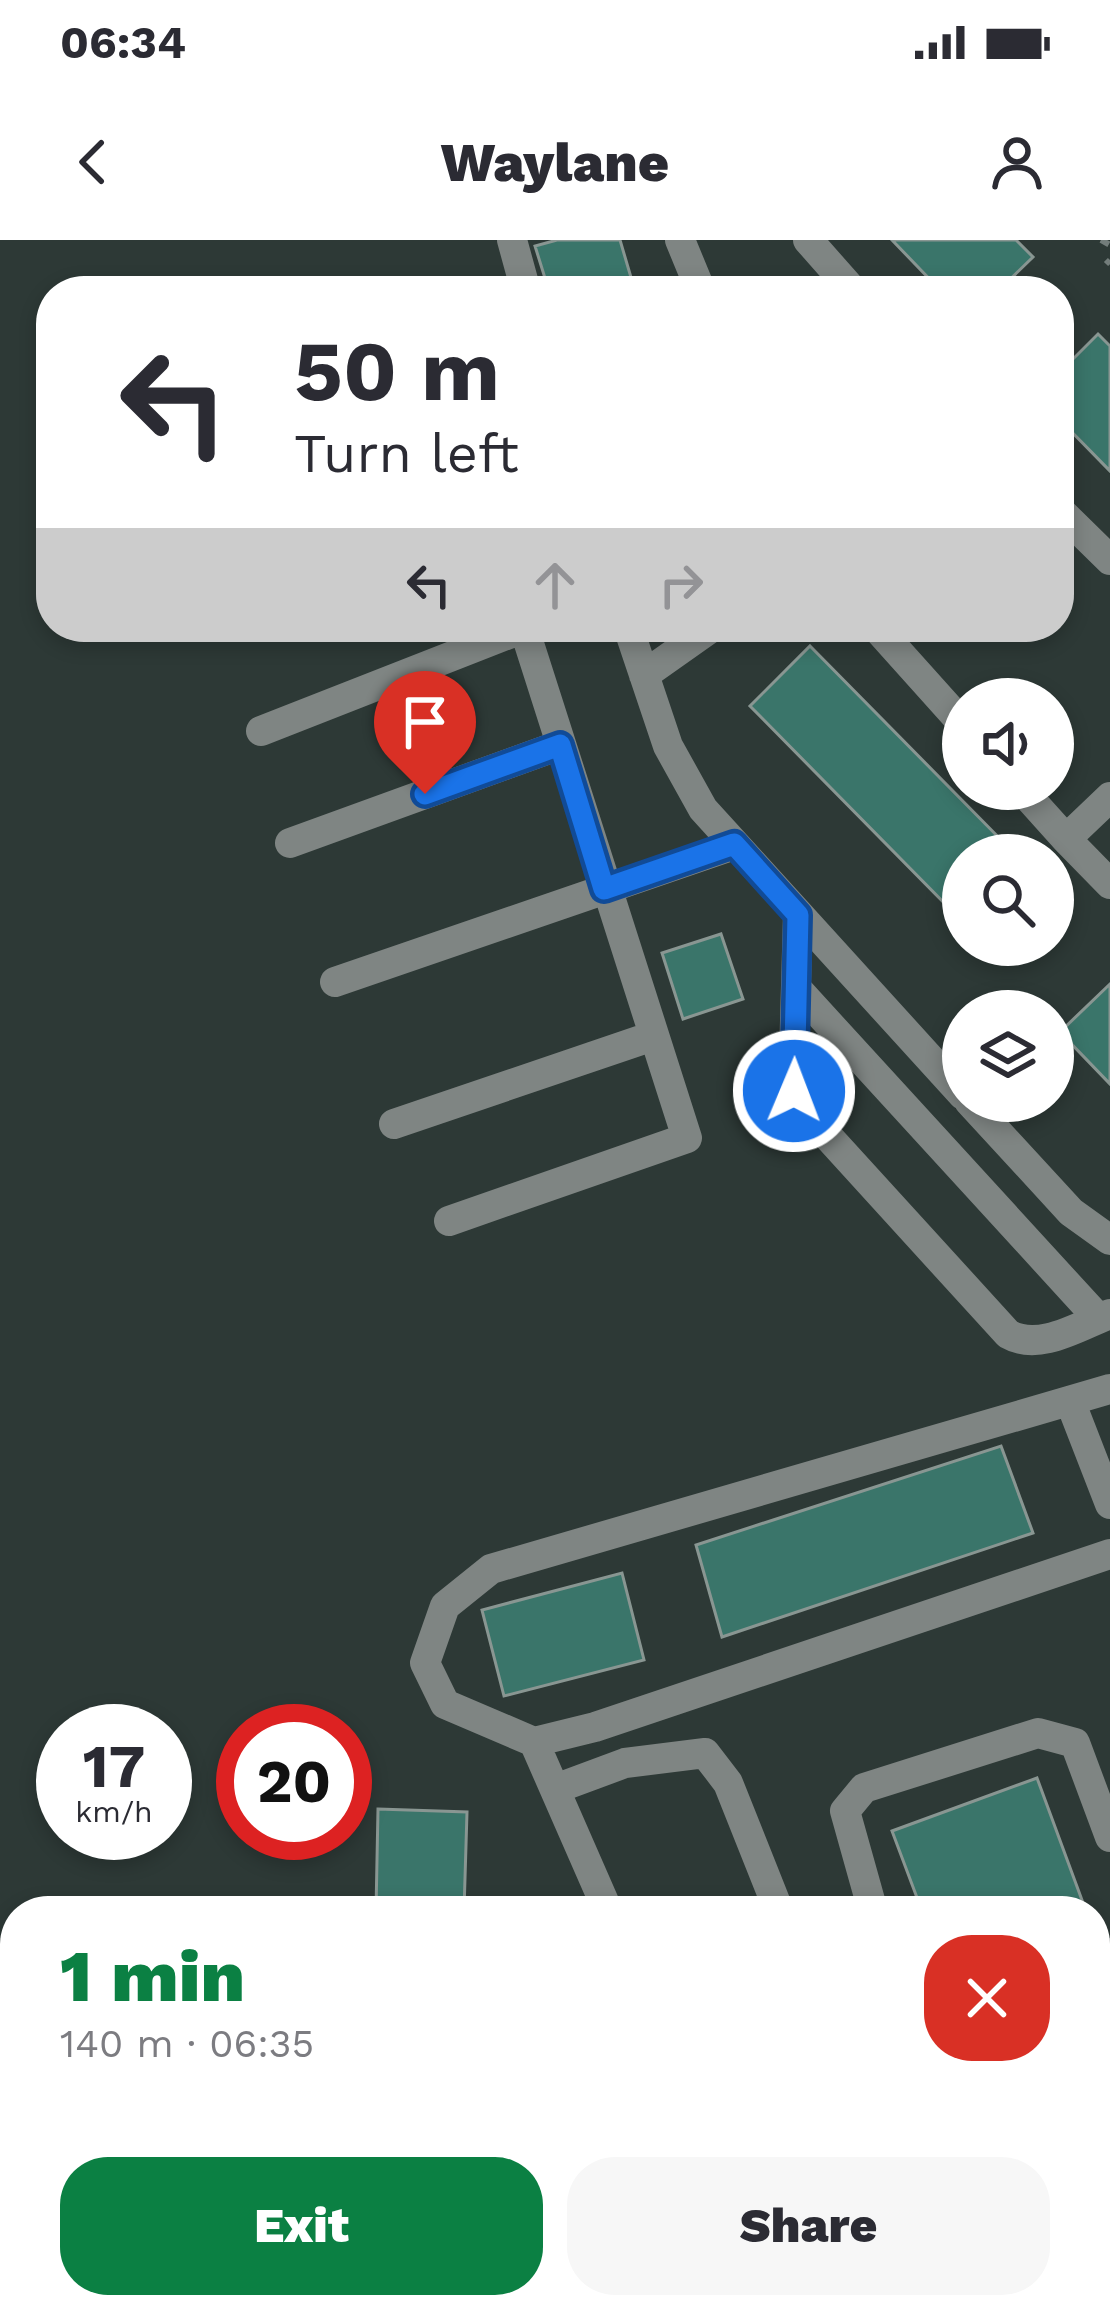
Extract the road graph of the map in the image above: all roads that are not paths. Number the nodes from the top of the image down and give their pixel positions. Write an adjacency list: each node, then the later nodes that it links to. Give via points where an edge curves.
1 (512, 240): 4 (street)
2 (680, 240): 5 (street)
3 (808, 240): 6 (street)
4 (522, 276)
5 (695, 276)
6 (840, 276)
7 (1074, 525): 8 (street)
8 (1110, 560)
9 (488, 642): 16 (street)
10 (528, 642): 17 (street)
11 (633, 642): 14 (street)
12 (691, 642): 14 (street)
13 (889, 642): 15 (street)
14 (644, 675): 23 (street, via 668,746 703,809)
15 (942, 701)
16 (261, 730)
17 (560, 745): 22 (street); 26 (street)
18 (1110, 796): 21 (street)
19 (1040, 810): 20 (street)
20 (1062, 834)
21 (1071, 834)
22 (290, 843)
23 (734, 844): 26 (street); 27 (street)
24 (1074, 847): 25 (street)
25 (1110, 884)
26 (604, 889): 28 (street); 30 (street)
27 (798, 915): 29 (street); 31 (street)
28 (335, 982)
29 (796, 988): 36 (street); 36 (street, via 797,1100 989,1319 1022,1342 1039,1342)
30 (653, 1036): 33 (street); 34 (street, via 687,1138)
31 (942, 1072)
32 (988, 1122): 35 (street, via 1071,1212)
33 (394, 1124)
34 (449, 1221)
35 (1110, 1240)
36 (1104, 1316)
37 (1110, 1389): 38 (street)
38 (1070, 1400): 39 (street); 41 (street, via 491,1569 446,1606 425,1663 445,1704)
39 (1110, 1504)
40 (1110, 1554): 41 (street)
41 (534, 1742): 42 (street)
42 (555, 1789): 44 (street); 45 (street, via 625,1763 705,1753 728,1784)
43 (1110, 1838): 46 (street, via 1075,1743 1038,1733 864,1787 850,1800 845,1811)
44 (601, 1896)
45 (773, 1896)
46 (869, 1896)

